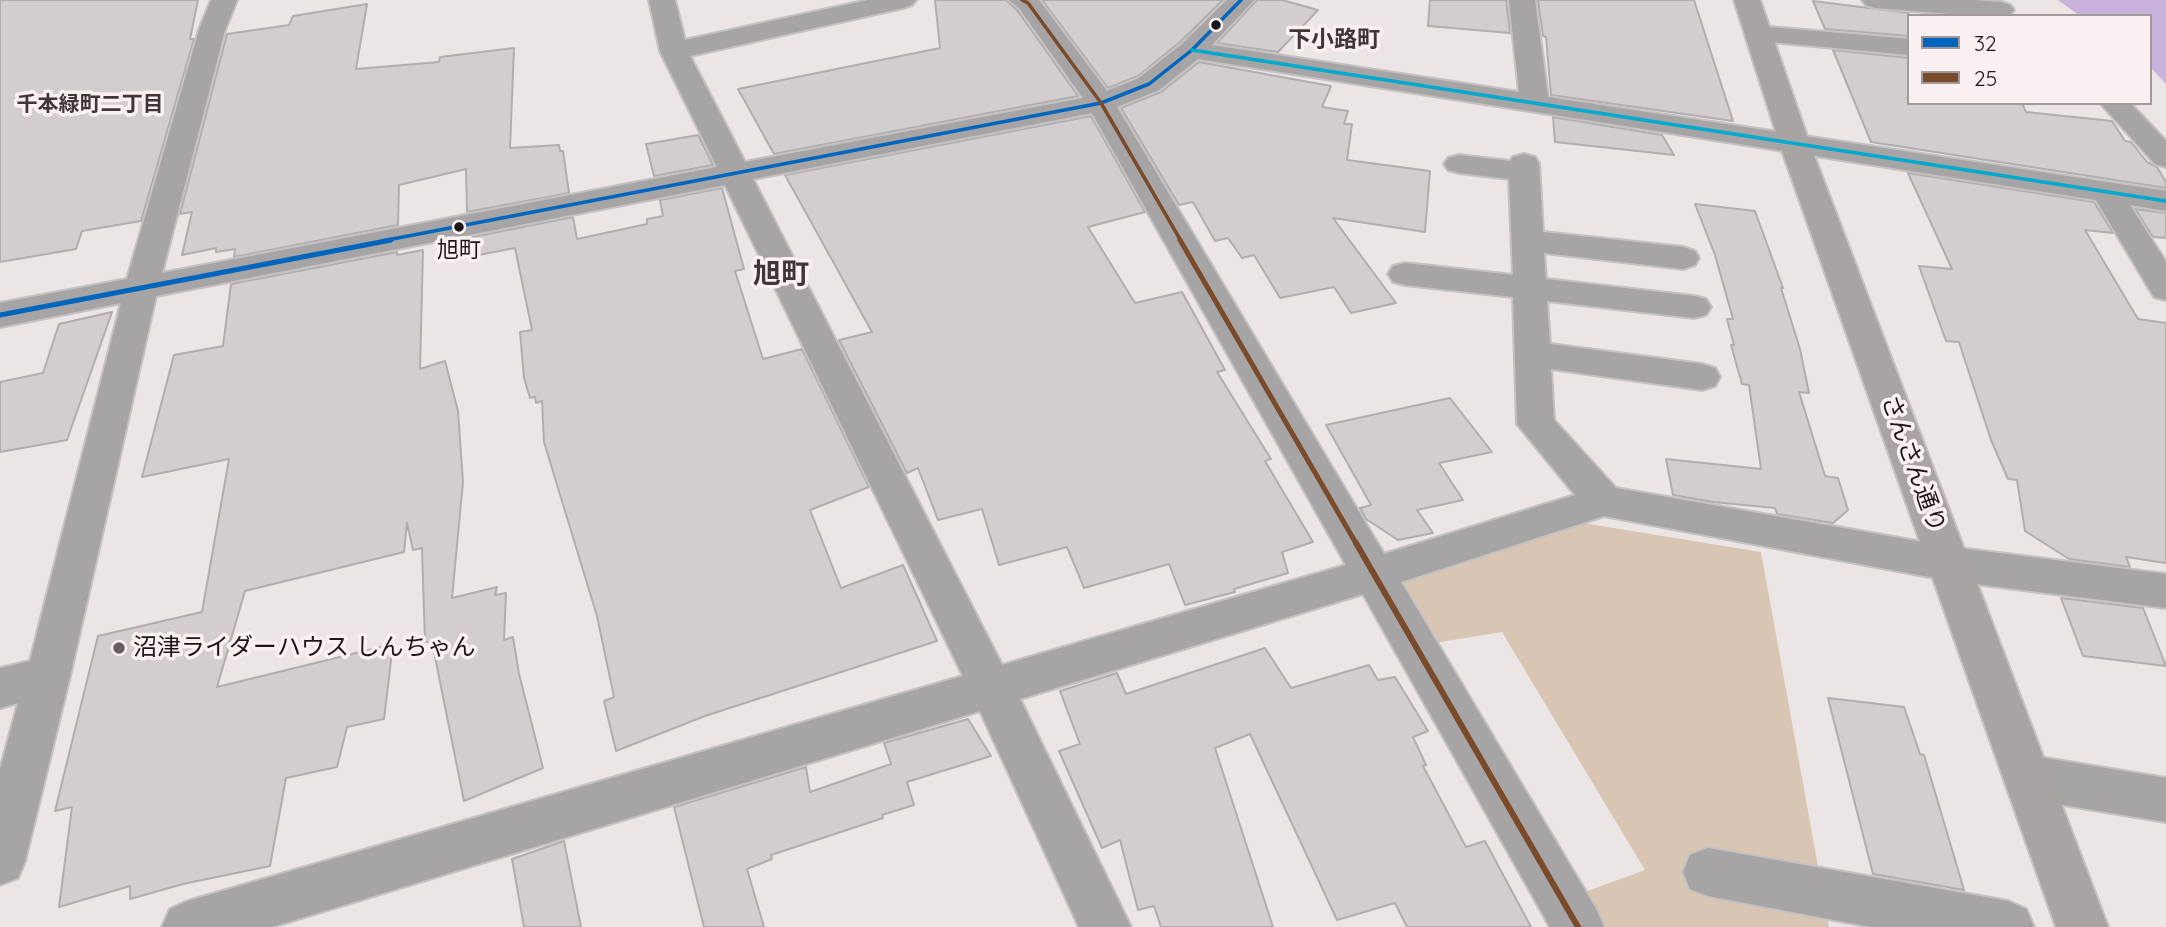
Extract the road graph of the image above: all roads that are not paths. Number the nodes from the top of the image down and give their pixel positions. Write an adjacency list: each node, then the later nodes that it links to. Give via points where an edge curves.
1 (224, 0): 29 (street)
2 (662, 0): 15 (street)
3 (785, 0): 11 (street)
4 (903, 0): 11 (street)
5 (1021, 0): 16 (street, via 1028,3)
6 (1241, 0): 14 (street)
7 (1522, 0): 17 (street)
8 (1747, 0): 12 (main road, さんさん通り)
9 (1875, 0): 10 (street)
10 (2001, 9)
11 (772, 29): 15 (street)
12 (1759, 34): 13 (street); 19 (main road, さんさん通り)
13 (1907, 47)
14 (1192, 50): 16 (street, via 1149,84); 17 (street)
15 (674, 51): 22 (street)
16 (1101, 103): 22 (street); 37 (street)
17 (1535, 104): 19 (street)
18 (2116, 105): 20 (street)
19 (1795, 145): 23 (street); 36 (main road, さんさん通り)
20 (2166, 158)
21 (1459, 164): 25 (street, via 1525,167)
22 (734, 175): 29 (street); 40 (street)
23 (2106, 191): 24 (street); 30 (street)
24 (2166, 201)
25 (1528, 241): 26 (street); 28 (street)
26 (1683, 258)
27 (1405, 274): 28 (street)
28 (1530, 288): 31 (street); 33 (street)
29 (141, 289): 32 (street); 39 (street)
30 (2166, 289)
31 (1694, 307)
32 (0, 315)
33 (1533, 354): 34 (street); 35 (street, via 1536,424)
34 (1702, 377)
35 (1604, 501): 36 (street); 37 (street)
36 (1951, 565): 38 (street); 42 (main road, さんさん通り)
37 (1373, 574): 40 (street); 48 (street)
38 (2166, 591)
39 (48, 676): 41 (street); 44 (street)
40 (990, 687): 46 (street); 47 (street)
41 (0, 688)
42 (2027, 777): 43 (street); 50 (main road, さんさん通り)
43 (2166, 800)
44 (0, 861)
45 (1709, 872): 49 (street)
46 (188, 927)
47 (1105, 927)
48 (1578, 927)
49 (2008, 927)
50 (2082, 927)

